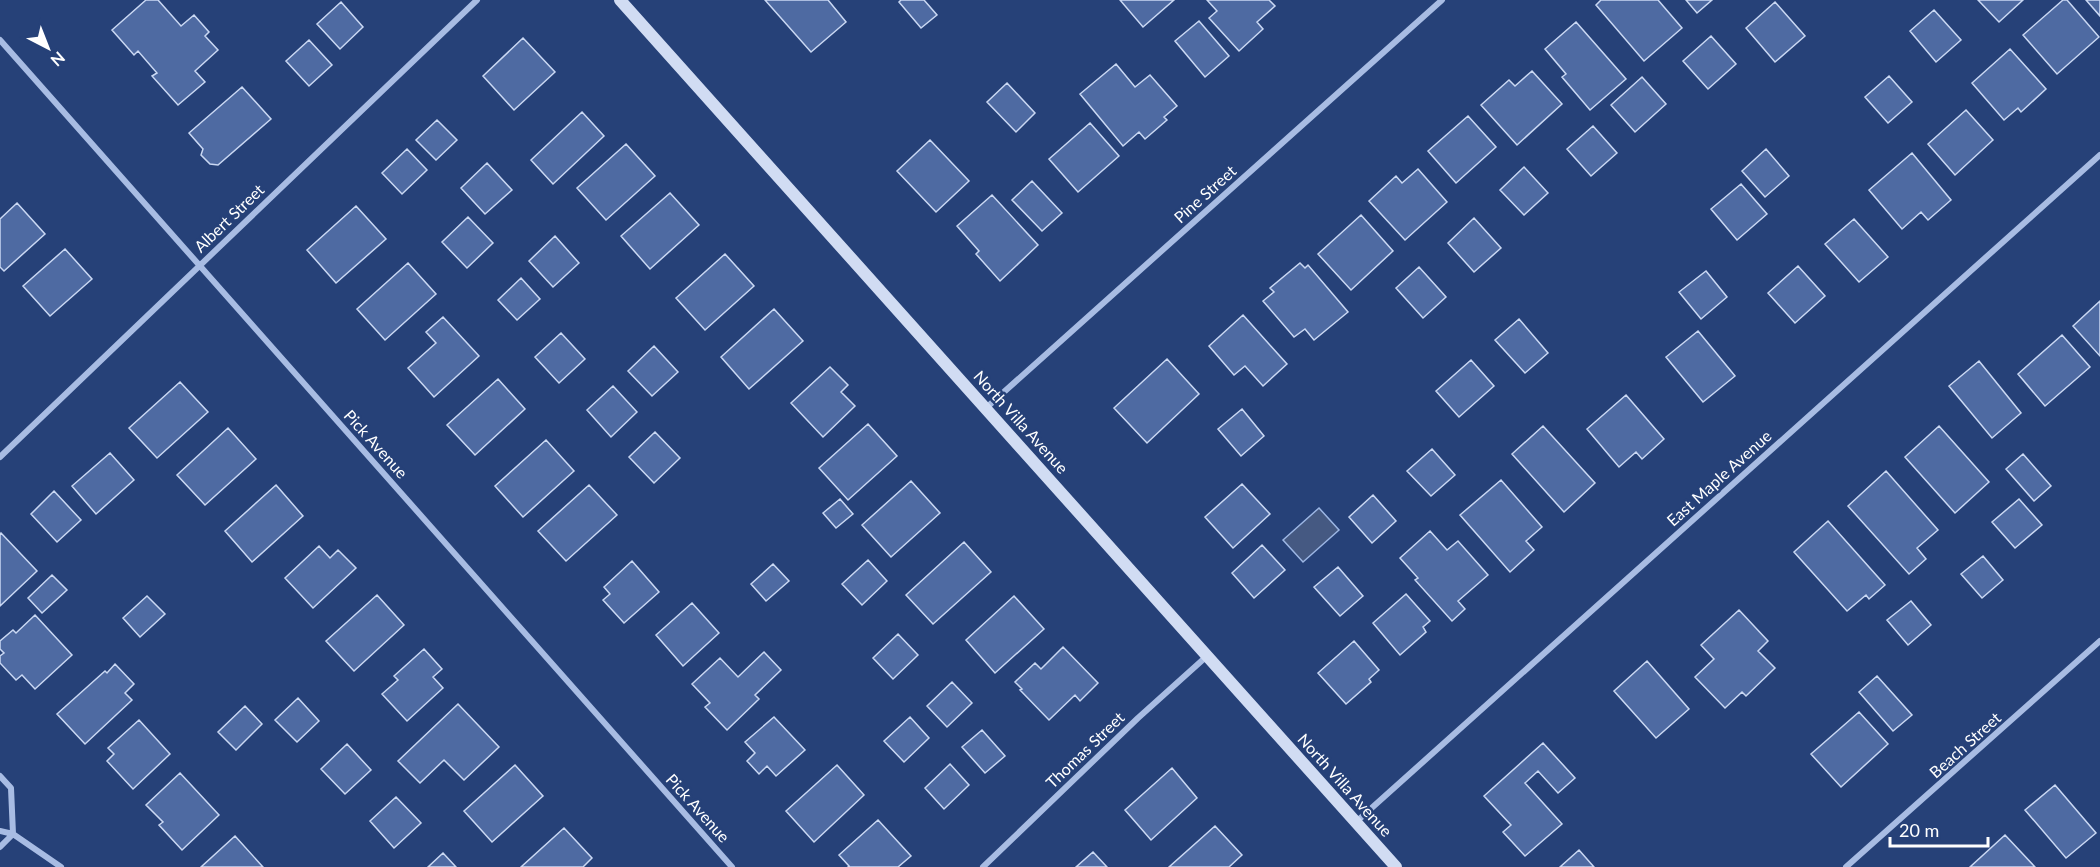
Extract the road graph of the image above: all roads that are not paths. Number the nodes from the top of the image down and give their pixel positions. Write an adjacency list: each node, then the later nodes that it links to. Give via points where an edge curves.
1 (477, 0): 6 (street, Albert Street)
2 (620, 0): 7 (street, North Villa Avenue)
3 (1442, 0): 7 (street, Pine Street)
4 (0, 40): 6 (street, Pick Avenue)
5 (2100, 155): 12 (street, East Maple Avenue)
6 (200, 265): 8 (street, Albert Street); 17 (street, Pick Avenue)
7 (986, 408): 10 (street, North Villa Avenue)
8 (0, 457)
9 (2100, 641): 20 (street, Beach Street)
10 (1208, 656): 12 (street, North Villa Avenue); 18 (street, Thomas Street, via 1138,717)
11 (0, 776): 14 (street, via 11,788)
12 (1356, 822): 19 (street, North Villa Avenue)
13 (0, 831): 14 (street)
14 (13, 834): 15 (street); 16 (street)
15 (0, 847)
16 (61, 867)
17 (732, 867)
18 (983, 867)
19 (1396, 867)
20 (1846, 867)

